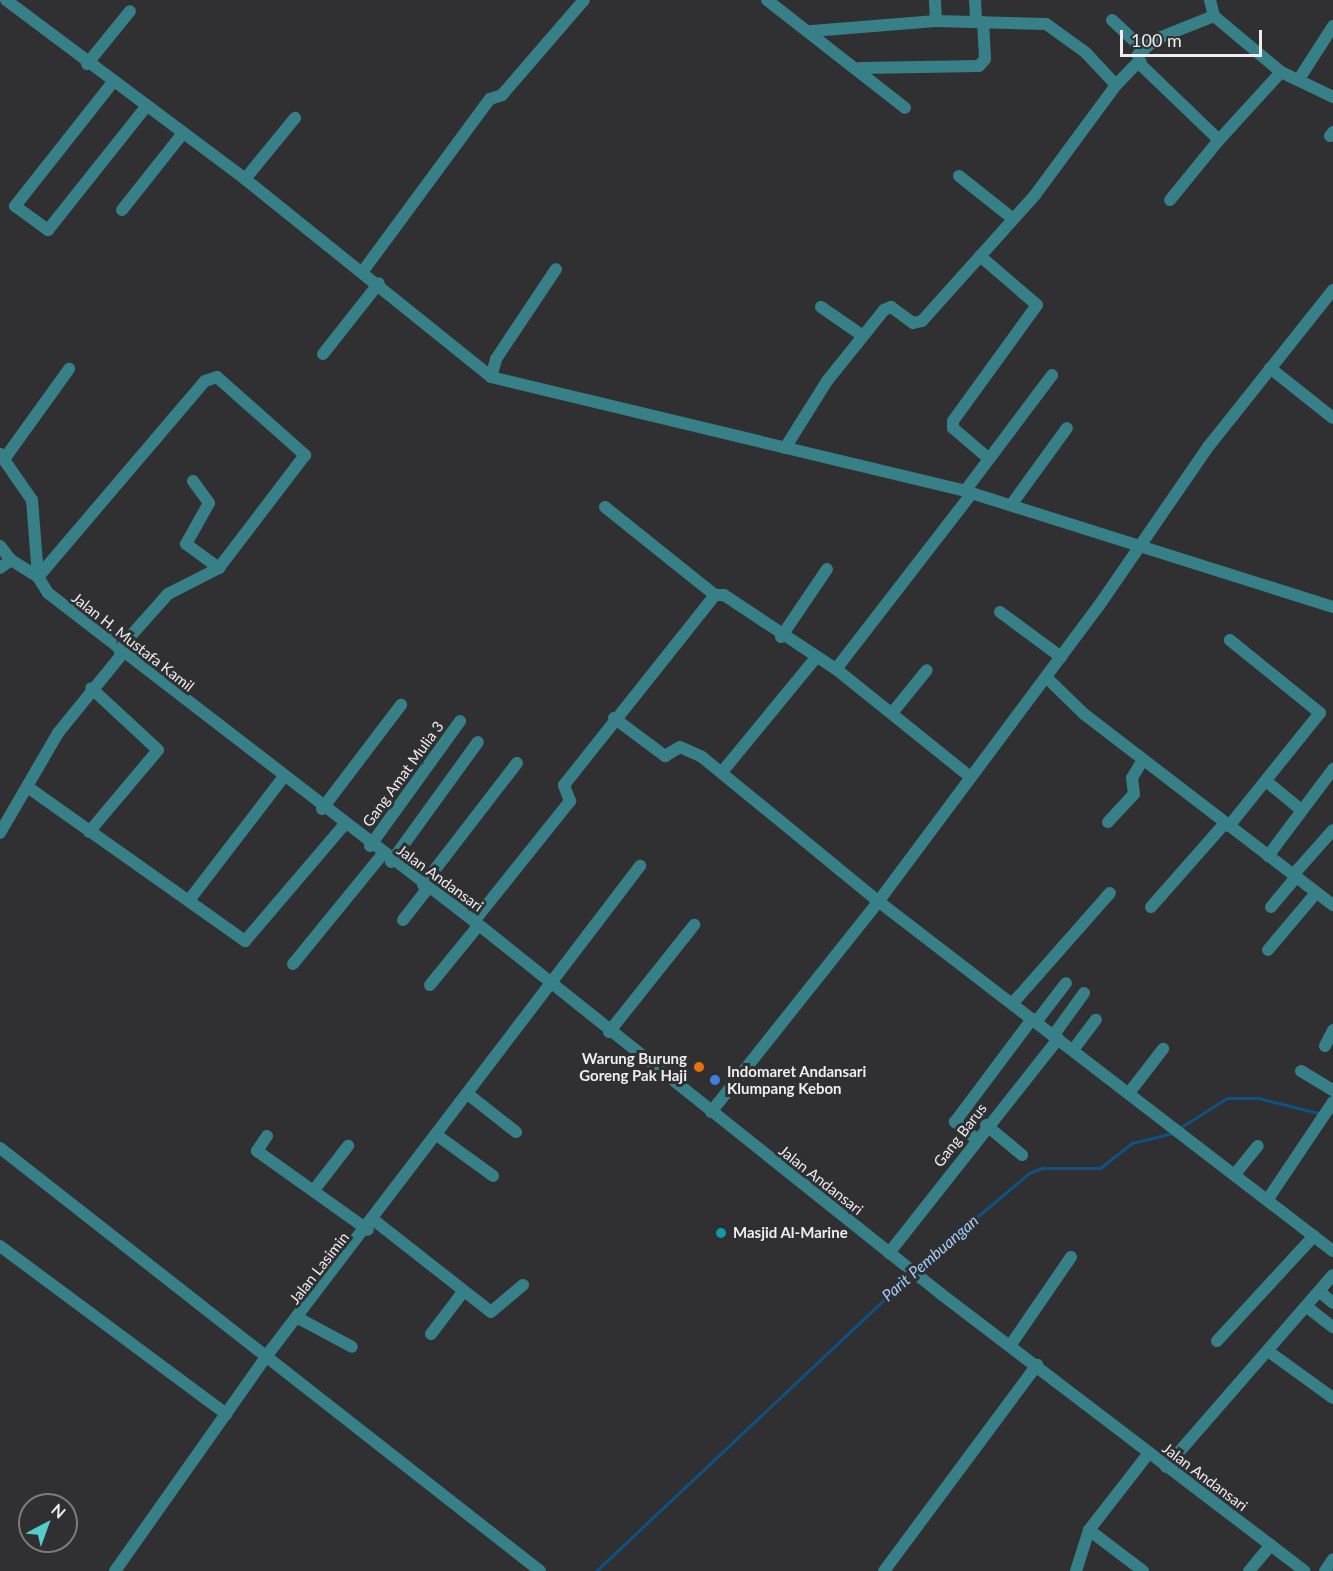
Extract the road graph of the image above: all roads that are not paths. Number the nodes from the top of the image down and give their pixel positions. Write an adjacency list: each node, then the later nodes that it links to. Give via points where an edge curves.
1 (6, 0): 16 (street)
2 (584, 0): 35 (street, via 502,96 490,99)
3 (767, 0): 13 (street)
4 (935, 0): 10 (street)
5 (975, 0): 11 (street)
6 (1210, 0): 8 (street)
7 (130, 11): 16 (street)
8 (1214, 16): 14 (street); 18 (street)
9 (1112, 20): 14 (street)
10 (936, 21): 11 (street); 13 (street)
11 (980, 22): 17 (street, via 985,62 979,66); 21 (street, via 1046,24 1085,52)
12 (1333, 26): 19 (street)
13 (812, 31): 17 (street)
14 (1143, 49): 15 (street)
15 (1138, 62): 21 (street); 27 (street)
16 (87, 64): 20 (street)
17 (860, 68): 24 (street)
18 (1281, 72): 19 (street); 27 (street)
19 (1299, 79): 22 (street)
20 (113, 82): 23 (street); 23 (street, via 15,206 48,230)
21 (1116, 85): 32 (street, via 1035,195)
22 (1333, 97)
23 (146, 107): 26 (street)
24 (905, 108)
25 (295, 118): 29 (street)
26 (183, 133): 29 (street); 31 (street)
27 (1219, 140): 30 (street)
28 (959, 176): 32 (street)
29 (245, 179): 35 (street)
30 (1170, 200)
31 (122, 210)
32 (1011, 218): 33 (street)
33 (980, 256): 39 (street, via 922,321 914,323 887,307); 49 (street, via 1037,305 952,421 953,428)
34 (556, 269): 44 (street, via 496,359)
35 (363, 271): 36 (street)
36 (379, 283): 40 (street, via 333,334); 44 (street)
37 (1333, 290): 41 (street)
38 (821, 307): 39 (street)
39 (863, 336): 47 (street)
40 (323, 354)
41 (1270, 368): 45 (street); 54 (street)
42 (69, 369): 48 (street)
43 (1052, 375): 49 (street)
44 (491, 376): 47 (street)
45 (1333, 418)
46 (1067, 428): 52 (street)
47 (785, 448): 51 (street)
48 (3, 456): 60 (street, via 32,500)
49 (988, 458): 51 (street)
50 (193, 481): 58 (street, via 210,503 186,544)
51 (968, 492): 52 (street); 69 (street)
52 (1011, 505): 54 (street)
53 (605, 507): 61 (street)
54 (1138, 542): 62 (street); 67 (street)
55 (0, 546): 56 (street, Jalan H. Mustafa Kamil)
56 (11, 560): 57 (street); 60 (street, Jalan H. Mustafa Kamil)
57 (0, 568)
58 (219, 568): 60 (street, via 305,455 264,413 211,376); 66 (street, via 168,594)
59 (827, 569): 64 (street)
60 (38, 577): 66 (street, Jalan H. Mustafa Kamil, via 48,593)
61 (715, 595): 64 (street, via 724,595); 75 (street)
62 (1333, 608)
63 (1000, 612): 67 (street)
64 (781, 637): 68 (street)
65 (1230, 640): 84 (street, via 1320,713)
66 (121, 651): 72 (street); 83 (street, Jalan H. Mustafa Kamil)
67 (1061, 657): 71 (street)
68 (814, 660): 69 (street); 81 (street)
69 (836, 669): 74 (street)
70 (927, 670): 74 (street)
71 (1046, 677): 78 (street, via 1053,689); 82 (street)
72 (90, 688): 85 (street, via 58,733); 92 (street, via 158,750)
73 (401, 705): 86 (street)
74 (892, 713): 82 (street)
75 (614, 718): 81 (street, via 664,756 685,748); 108 (street, via 564,785 570,801)
76 (460, 721): 94 (street, Gang Amat Mulia 3)
77 (478, 742): 96 (street)
78 (1143, 760): 88 (street, via 1132,778 1134,794); 90 (street)
79 (517, 763): 99 (street)
80 (1333, 769): 87 (street)
81 (722, 772): 103 (street)
82 (969, 776): 103 (street)
83 (283, 778): 86 (street, Jalan H. Mustafa Kamil); 102 (street)
84 (1266, 781): 87 (street); 90 (street)
85 (29, 788): 92 (street); 93 (street)
86 (322, 809): 89 (street, Jalan Andansari)
87 (1300, 809): 95 (street)
88 (1108, 822)
89 (344, 825): 94 (street, Jalan Andansari); 102 (street, via 252,938 237,937)
90 (1227, 825): 95 (street); 105 (street)
91 (1333, 830): 98 (street)
92 (89, 832): 102 (street)
93 (0, 833)
94 (370, 846): 96 (street, Jalan Andansari)
95 (1268, 856): 98 (street)
96 (387, 859): 99 (street, Jalan Andansari); 111 (street)
97 (640, 866): 114 (street, Jalan Lasimin)
98 (1294, 877): 101 (street); 106 (street)
99 (426, 887): 107 (street); 108 (street, Jalan Andansari)
100 (1110, 893): 116 (street)
101 (1316, 893): 104 (street); 110 (street)
102 (190, 899)
103 (878, 901): 116 (street); 130 (street)
104 (1333, 905)
105 (1150, 907)
106 (1271, 907)
107 (403, 920)
108 (477, 923): 113 (street); 114 (street, Jalan Andansari)
109 (694, 925): 120 (street)
110 (1268, 950)
111 (292, 964)
112 (1065, 983): 117 (street)
113 (430, 985)
114 (552, 986): 120 (street, Jalan Andansari); 128 (street, Jalan Lasimin)
115 (1084, 993): 121 (street, Gang Barus)
116 (1012, 1004): 117 (street)
117 (1034, 1020): 121 (street); 135 (street, via 955,1122)
118 (1096, 1020): 124 (street)
119 (1333, 1030): 122 (street)
120 (609, 1032): 130 (street, Jalan Andansari)
121 (1056, 1037): 124 (street); 131 (street, Gang Barus)
122 (1325, 1046)
123 (1163, 1049): 127 (street)
124 (1073, 1050): 127 (street)
125 (1301, 1071): 126 (street)
126 (1333, 1090)
127 (1128, 1093): 140 (street)
128 (469, 1095): 132 (street); 134 (street, Jalan Lasimin)
129 (1333, 1103): 143 (street, via 1328,1116)
130 (711, 1112): 148 (street, Jalan Andansari)
131 (986, 1125): 135 (street, Gang Barus); 139 (street)
132 (516, 1132)
133 (267, 1136): 142 (street, via 257,1151)
134 (438, 1136): 141 (street); 144 (street, Jalan Lasimin)
135 (975, 1138): 148 (street, Gang Barus)
136 (348, 1146): 142 (street)
137 (1258, 1146): 140 (street)
138 (0, 1148): 163 (street)
139 (1022, 1155)
140 (1235, 1174): 143 (street)
141 (493, 1176)
142 (314, 1190): 144 (street)
143 (1268, 1199): 145 (street)
144 (371, 1225): 152 (street); 156 (street, Jalan Lasimin)
145 (1314, 1236): 147 (street); 159 (street)
146 (0, 1246): 166 (street)
147 (1333, 1251)
148 (889, 1253): 160 (street, Jalan Andansari)
149 (1071, 1257): 160 (street)
150 (1332, 1279): 153 (street)
151 (523, 1285): 152 (street, via 496,1312)
152 (463, 1292): 158 (street)
153 (1320, 1292): 154 (street); 155 (street)
154 (1333, 1303)
155 (1307, 1307): 157 (street); 162 (street)
156 (298, 1318): 161 (street); 163 (street, Jalan Lasimin)
157 (1333, 1327)
158 (431, 1334)
159 (1217, 1341)
160 (1010, 1346): 164 (street, Jalan Andansari)
161 (352, 1347)
162 (1269, 1351): 165 (street); 168 (street)
163 (268, 1354): 166 (street, Jalan Lasimin); 173 (street)
164 (1037, 1365): 167 (street, Jalan Andansari); 174 (street)
165 (1333, 1398)
166 (226, 1414): 172 (street, Jalan Lasimin)
167 (1149, 1453): 168 (street, Jalan Andansari); 169 (street)
168 (1166, 1467): 170 (street, Jalan Andansari)
169 (1089, 1530): 175 (street); 176 (street)
170 (1271, 1545): 177 (street); 178 (street, Jalan Andansari)
171 (1333, 1559): 179 (street)
172 (115, 1571)
173 (540, 1571)
174 (884, 1571)
175 (1076, 1571)
176 (1143, 1571)
177 (1249, 1571)
178 (1305, 1571)
179 (1324, 1571)

